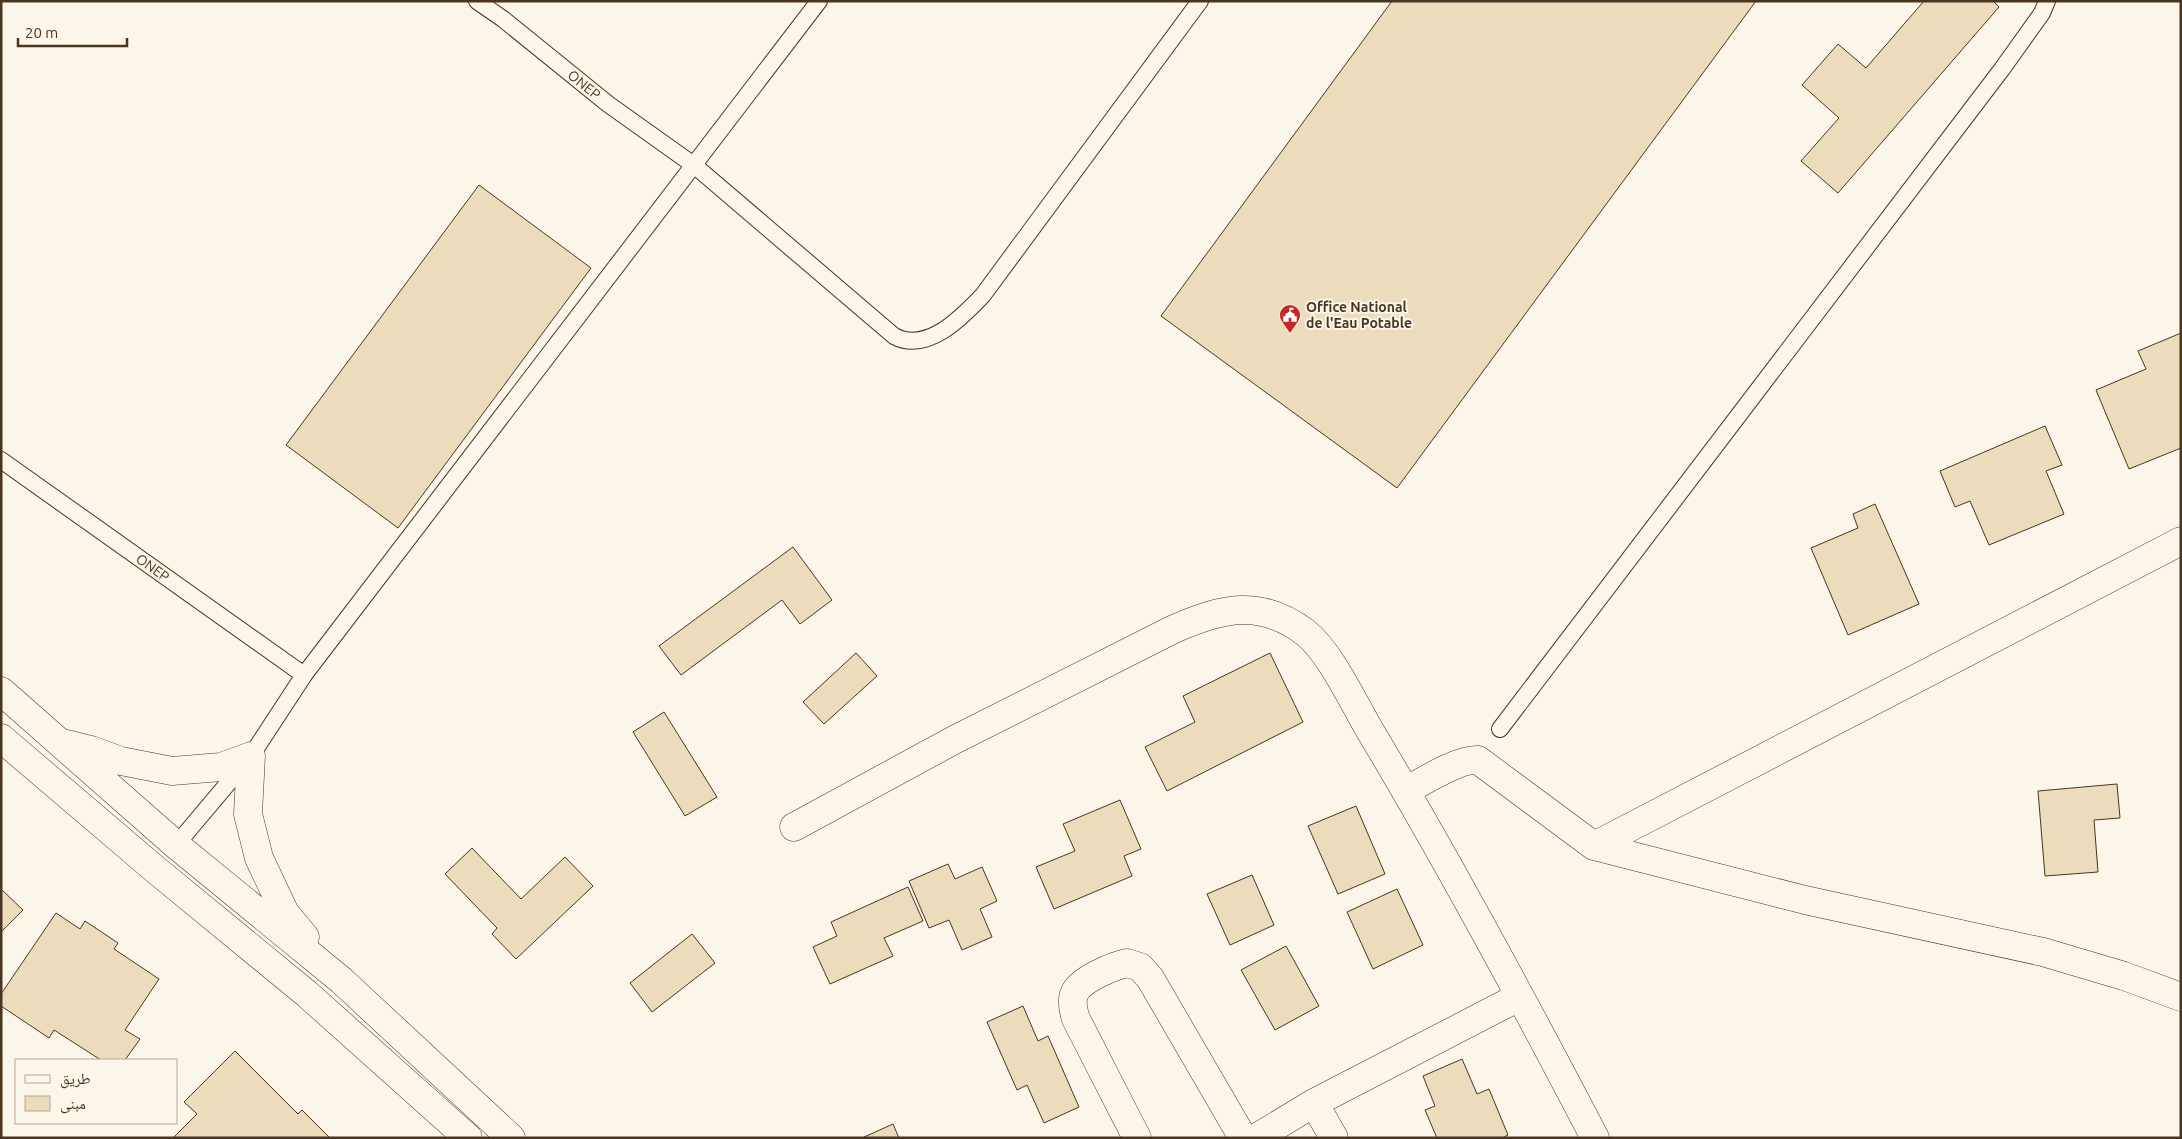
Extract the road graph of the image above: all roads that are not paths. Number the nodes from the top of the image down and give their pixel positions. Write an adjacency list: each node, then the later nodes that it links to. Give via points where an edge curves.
1 (477, 1): 5 (lane, ONEP, via 608,104)
2 (819, 1): 5 (lane)
3 (1200, 1): 5 (lane, ONEP, via 983,295 953,324 916,342 894,336)
4 (2048, 1): 10 (lane, via 2002,68)
5 (695, 166): 8 (lane)
6 (1, 460): 8 (lane, ONEP)
7 (2181, 542): 17 (street)
8 (304, 675): 13 (lane)
9 (1, 691): 12 (street)
10 (1500, 729)
11 (1, 738): 18 (street)
12 (61, 743): 13 (street, via 121,761 172,771 221,767); 16 (street)
13 (251, 756): 16 (lane); 19 (street, via 248,814 259,858 285,912)
14 (1406, 791): 15 (street, via 1316,643 1306,633 1276,617 1254,610 1236,609 1200,618 1160,636 954,740); 17 (street, via 1437,773 1478,760); 20 (street)
15 (794, 827)
16 (176, 845): 18 (street); 19 (street)
17 (1594, 846): 21 (street, via 1805,900 2043,952)
18 (156, 870): 23 (street, via 306,994)
19 (341, 980): 24 (street)
20 (1519, 997): 22 (street); 29 (street)
21 (2181, 997)
22 (1314, 1103): 27 (street); 28 (street)
23 (468, 1138)
24 (511, 1138)
25 (1137, 1138): 26 (street, via 1076,1019 1073,1007 1075,992 1084,982 1127,963 1140,966 1150,978)
26 (1243, 1138)
27 (1256, 1138)
28 (1334, 1138)
29 (1595, 1138)

